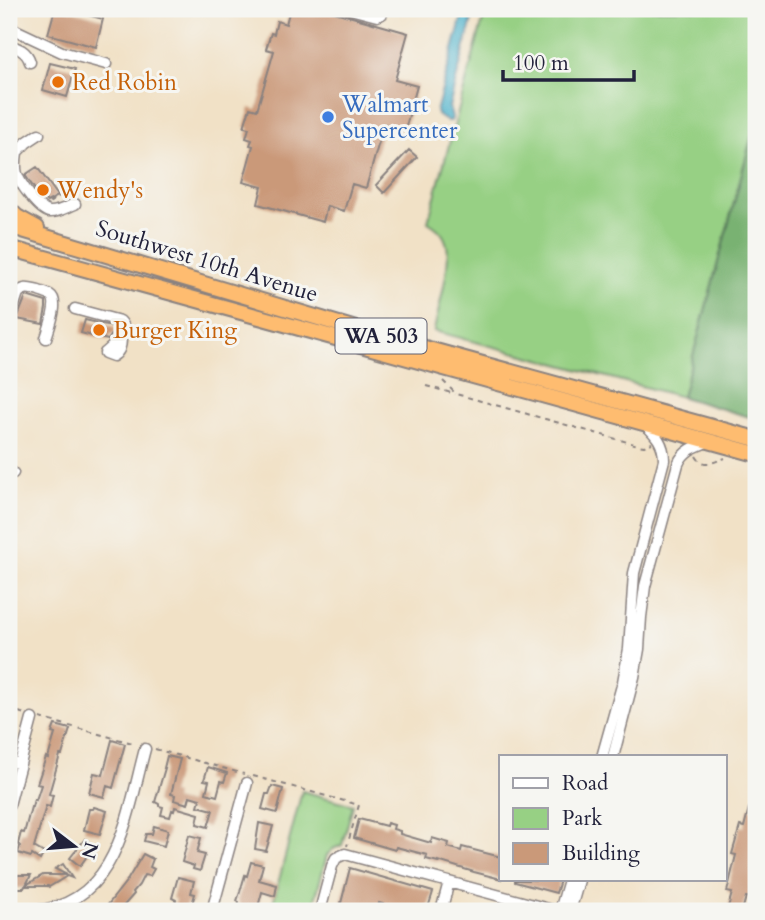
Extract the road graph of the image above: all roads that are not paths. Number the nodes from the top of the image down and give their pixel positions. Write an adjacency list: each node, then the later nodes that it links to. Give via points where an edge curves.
1 (350, 9): 2 (street, via 377,16)
2 (383, 9)
3 (9, 27): 6 (street, via 62,52)
4 (9, 45): 5 (street, via 24,51)
5 (30, 62)
6 (106, 64)
7 (39, 134): 8 (street, via 17,152 17,174 45,211)
8 (75, 204)
9 (9, 209): 11 (highway)
10 (9, 226): 11 (highway, Southwest 10th Avenue / WA 503)
11 (49, 237): 18 (highway, Southwest 10th Avenue / WA 503, via 346,326)
12 (9, 248): 17 (highway, Southwest 10th Avenue / WA 503)
13 (75, 309): 16 (street, via 120,321 125,328)
14 (9, 320): 15 (street, via 21,289 48,294 55,304)
15 (46, 338)
16 (105, 353)
17 (642, 421): 19 (highway, Southwest 10th Avenue / WA 503); 23 (street, via 661,443 664,460 634,573 629,649)
18 (756, 439)
19 (710, 441): 20 (highway, Southwest 10th Avenue / WA 503); 24 (street, via 684,453 678,464 645,586 634,677)
20 (751, 452)
21 (32, 719): 26 (street)
22 (144, 748): 33 (street, via 118,847 94,884)
23 (603, 755)
24 (613, 755)
25 (9, 761): 26 (street)
26 (20, 764): 28 (street)
27 (247, 783): 35 (street)
28 (9, 804)
29 (569, 881): 38 (street)
30 (579, 881): 39 (street)
31 (449, 882): 36 (street, via 342,855 332,866); 37 (street); 38 (street)
32 (756, 905): 40 (street)
33 (60, 909): 34 (street)
34 (34, 911)
35 (212, 911)
36 (320, 911)
37 (441, 911)
38 (558, 911)
39 (570, 911)
40 (755, 911)

